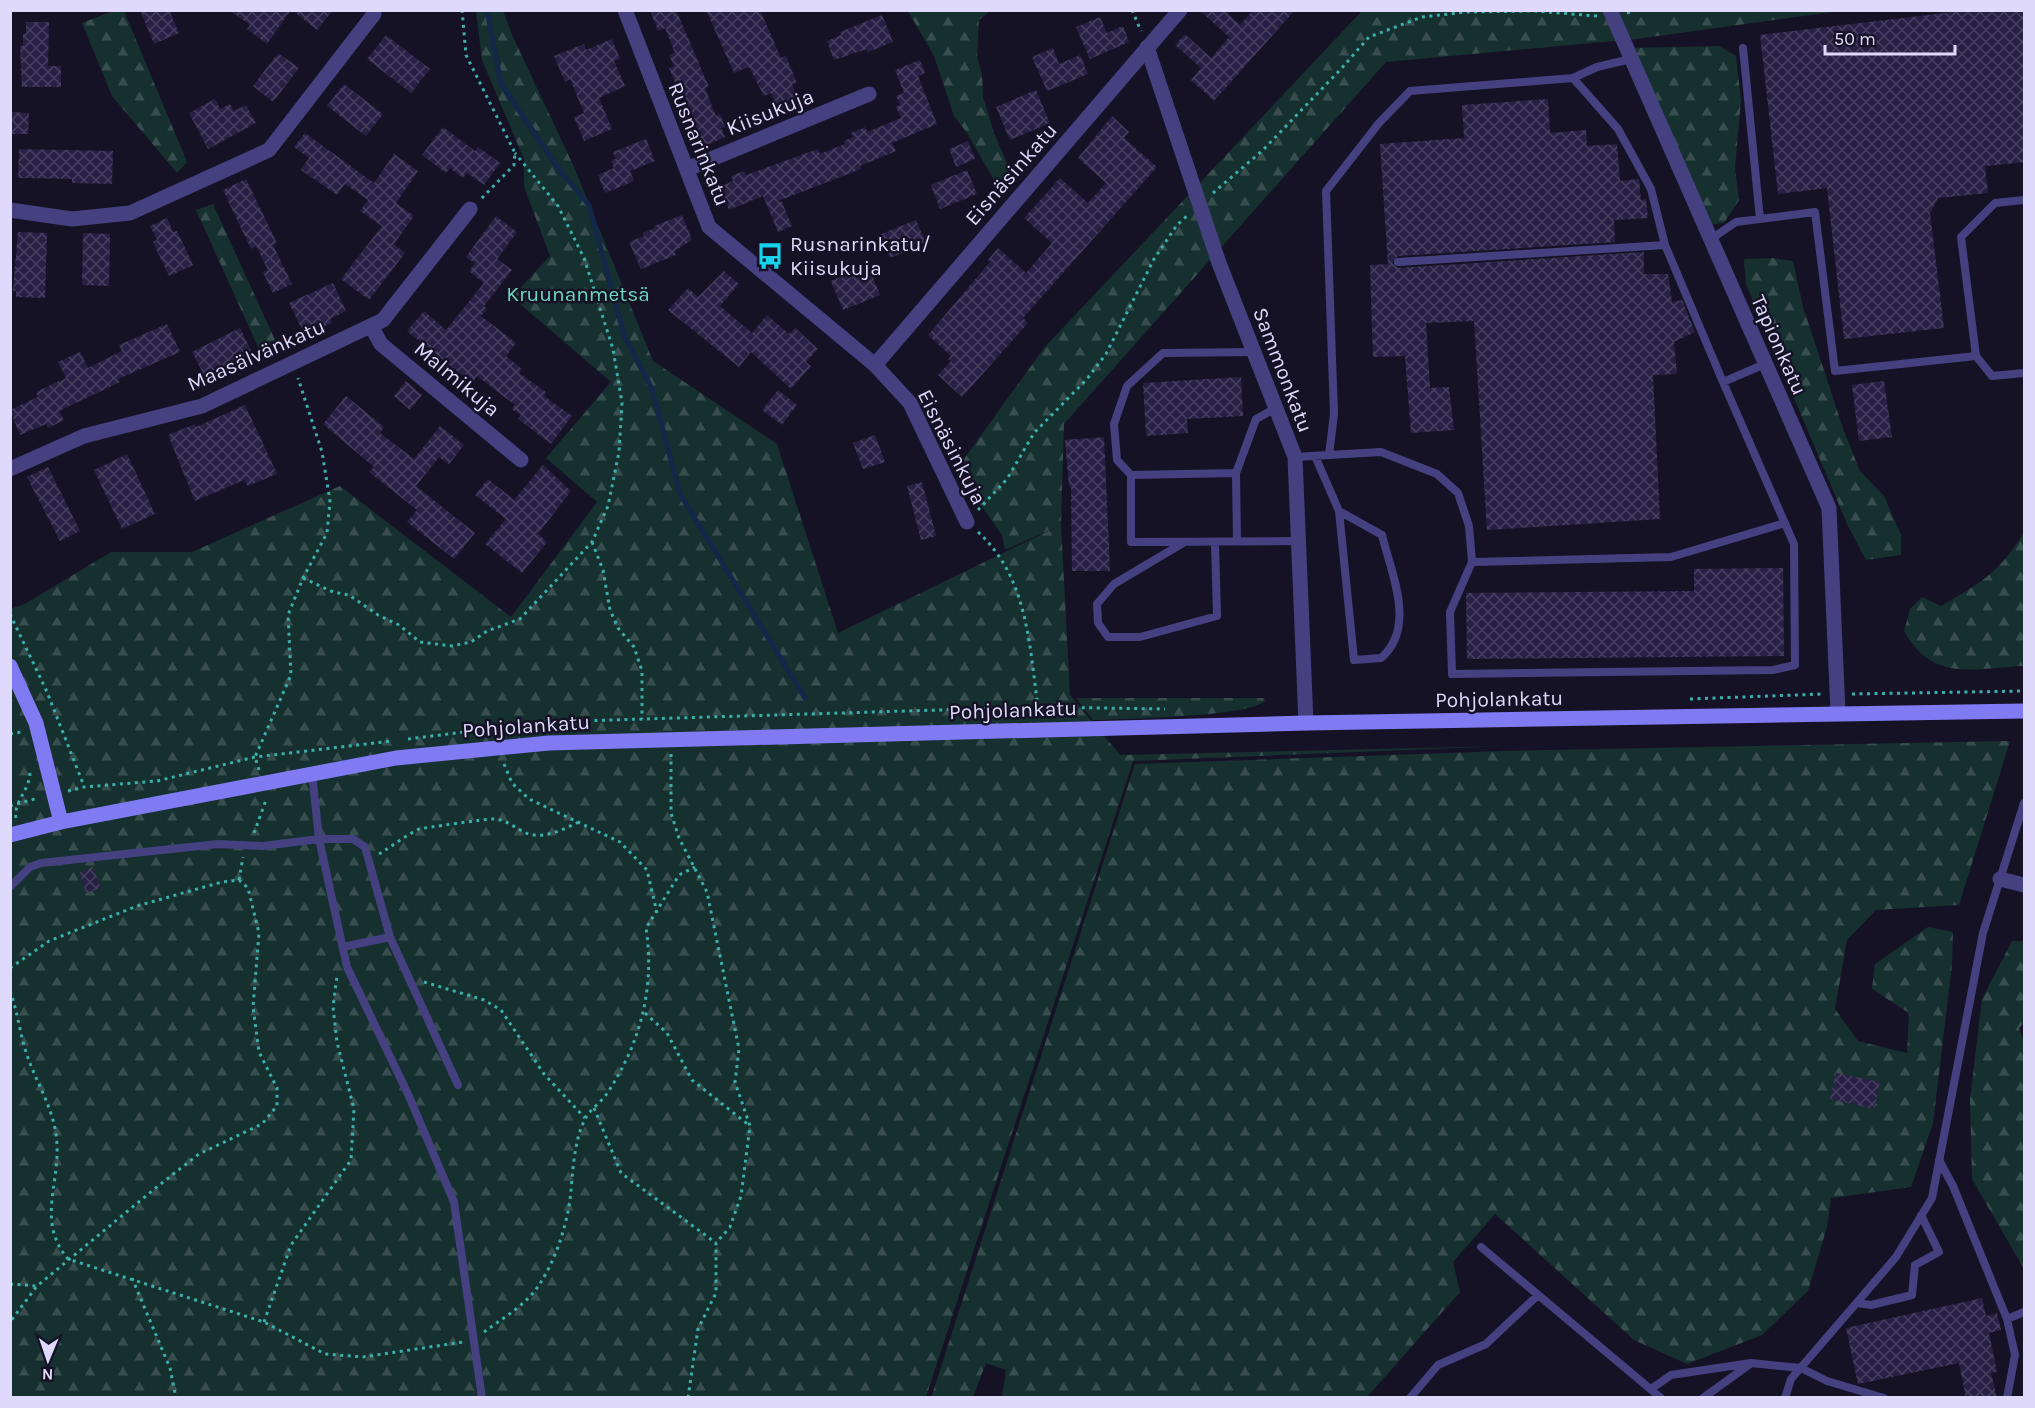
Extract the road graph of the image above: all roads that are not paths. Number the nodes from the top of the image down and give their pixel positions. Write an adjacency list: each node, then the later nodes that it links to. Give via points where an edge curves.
1 (625, 10): 10 (street, Rusnarinkatu)
2 (1180, 10): 5 (street, Eisnäsinkatu)
3 (374, 14): 13 (street, via 269,150 130,213 72,219)
4 (1611, 14): 7 (street, Tapionkatu)
5 (1147, 47): 19 (street, Sammonkatu); 22 (street, Eisnäsinkatu)
6 (1743, 48): 14 (lane)
7 (1631, 59): 8 (lane); 15 (street, Tapionkatu)
8 (1573, 78): 16 (lane, via 1624,139 1651,189); 26 (lane, via 1410,92 1379,123 1326,191 1334,414)
9 (869, 94): 10 (street, Kiisukuja)
10 (687, 169): 22 (street, Rusnarinkatu, via 709,227)
11 (2025, 200): 20 (lane, via 1995,203 1960,237)
12 (471, 209): 18 (street, Maasälvänkatu, via 383,320)
13 (10, 210)
14 (1760, 219): 15 (lane, via 1736,222); 20 (lane, via 1815,212 1835,371)
15 (1709, 240): 21 (street, Tapionkatu)
16 (1665, 245): 17 (lane); 24 (lane)
17 (1398, 262)
18 (371, 326): 29 (street, Malmikuja, via 381,344); 30 (street, Maasälvänkatu, via 202,406 84,436)
19 (1254, 352): 25 (street, Sammonkatu); 32 (lane, via 1163,353 1127,386 1114,424 1117,460)
20 (1976, 356): 23 (lane, via 1992,376)
21 (1765, 364): 24 (lane); 43 (street, Tapionkatu, via 1829,508)
22 (875, 365): 34 (street, Eisnäsinkuja, via 910,403)
23 (2025, 373)
24 (1723, 382): 35 (lane)
25 (1276, 408): 28 (street, Sammonkatu); 31 (lane, via 1256,419)
26 (1329, 455): 27 (lane); 40 (lane, via 1381,452 1437,474 1458,493 1469,526)
27 (1315, 456): 28 (lane); 33 (lane)
28 (1295, 457): 37 (street, Sammonkatu)
29 (521, 460)
30 (10, 469)
31 (1236, 473): 32 (lane); 36 (lane)
32 (1131, 475): 38 (lane, via 1131,542)
33 (1339, 511): 33 (lane, via 1354,660 1381,658 1396,640 1400,612 1382,535)
34 (967, 522)
35 (1785, 523): 40 (lane, via 1671,557); 40 (lane, via 1794,544 1795,665 1773,670 1452,674 1450,612)
36 (1237, 541): 37 (lane); 39 (lane)
37 (1298, 541): 44 (street, Sammonkatu)
38 (1184, 542): 39 (lane); 39 (lane, via 1114,584 1097,604 1098,623 1108,637 1140,637 1217,616)
39 (1215, 542)
40 (1472, 562)
41 (10, 666): 47 (main road, via 36,723)
42 (2025, 711): 43 (main road, Pohjolankatu)
43 (1838, 713): 44 (main road, Pohjolankatu)
44 (1306, 723): 45 (main road, Pohjolankatu, via 549,743 396,758)
45 (312, 773): 47 (main road, Pohjolankatu); 49 (lane)
46 (2025, 803): 50 (lane)
47 (61, 822): 48 (main road, Pohjolankatu)
48 (15, 834)
49 (319, 839): 52 (lane, via 244,847 218,844 41,863 30,867); 53 (lane, via 353,838 365,847); 54 (lane)
50 (2000, 879): 51 (street); 56 (lane, via 1983,933)
51 (2025, 885)
52 (10, 887)
53 (390, 937): 54 (lane); 55 (lane)
54 (343, 948): 67 (lane, via 347,967 454,1202)
55 (458, 1085)
56 (1939, 1160): 57 (lane, via 1932,1198); 62 (lane)
57 (1921, 1215): 60 (lane, via 1896,1257); 60 (lane, via 1940,1252 1916,1265 1912,1295 1870,1305)
58 (1481, 1247): 59 (lane)
59 (1538, 1295): 65 (lane); 68 (lane, via 1486,1344 1438,1365)
60 (1857, 1303): 64 (lane)
61 (2025, 1312): 62 (lane)
62 (2007, 1319): 73 (lane, via 2015,1355)
63 (1751, 1363): 64 (lane); 65 (lane, via 1671,1375); 70 (lane)
64 (1801, 1368): 66 (lane, via 1791,1379); 72 (lane, via 1827,1381)
65 (1651, 1389): 69 (lane)
66 (1786, 1395): 71 (lane)
67 (482, 1398)
68 (1410, 1398)
69 (1661, 1398)
70 (1703, 1398)
71 (1778, 1398)
72 (1884, 1398)
73 (2007, 1398)

